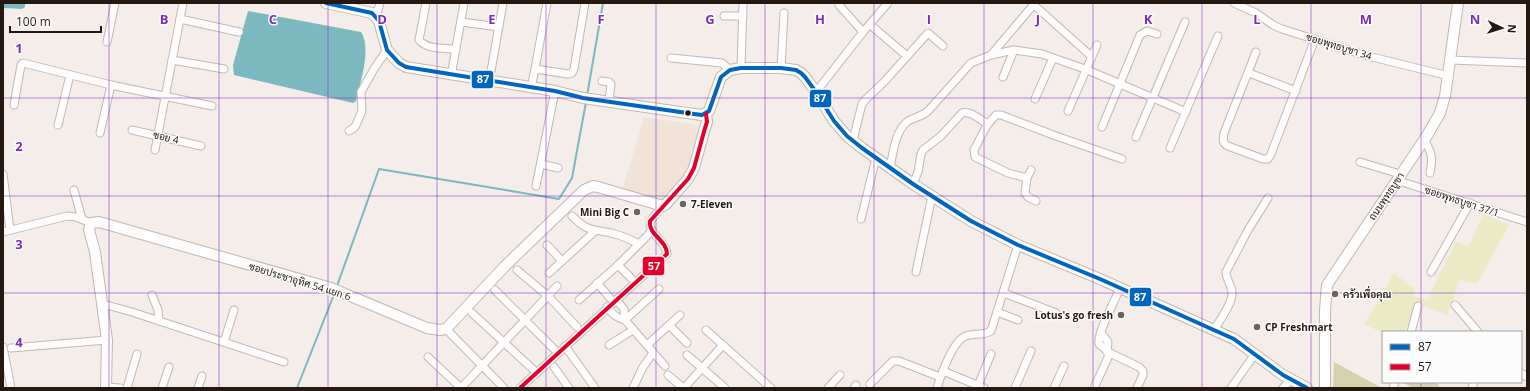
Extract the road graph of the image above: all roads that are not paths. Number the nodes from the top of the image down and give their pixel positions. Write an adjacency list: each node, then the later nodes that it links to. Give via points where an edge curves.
1 (115, 3): 30 (street)
2 (183, 3): 20 (street)
3 (326, 3): 19 (street, via 366,11)
4 (380, 3): 19 (street)
5 (426, 3): 33 (street, via 419,40 431,47)
6 (464, 3): 21 (street)
7 (503, 3): 23 (street)
8 (547, 3): 48 (street)
9 (585, 3): 48 (street, via 572,73)
10 (743, 3): 18 (street)
11 (888, 3): 26 (street)
12 (1234, 3): 29 (street, ซอยพุทธบูชา 34, via 1256,13 1272,25)
13 (1458, 3): 43 (street, ถนนพุทธบูชา)
14 (1034, 4): 37 (street); 39 (street)
15 (839, 5): 26 (street)
16 (784, 13): 46 (street)
17 (724, 16): 18 (street)
18 (743, 16): 45 (street)
19 (376, 17): 34 (street)
20 (180, 18): 25 (street); 42 (street)
21 (461, 22): 23 (street); 33 (street)
22 (1185, 22): 65 (street)
23 (499, 27): 51 (street)
24 (874, 28): 38 (street)
25 (239, 32)
26 (863, 32): 63 (street)
27 (1157, 34): 58 (street, via 1147,31 1140,35)
28 (1218, 36): 71 (street)
29 (1316, 39): 55 (street, ซอยพุทธบูชา 34, via 1364,55); 62 (street)
30 (107, 42)
31 (1097, 45): 39 (street)
32 (943, 46): 38 (street, via 928,33)
33 (456, 49): 54 (street)
34 (387, 50): 54 (street, via 406,67); 77 (street, via 361,92 362,111 355,127)
35 (1014, 50): 37 (street); 41 (street); 56 (street)
36 (1256, 52): 52 (street)
37 (991, 55): 91 (street, via 971,63 928,112 905,124 897,138)
38 (907, 56): 81 (street, via 862,104)
39 (1091, 56): 49 (street)
40 (671, 58): 50 (street, via 722,63)
41 (1053, 58): 49 (street); 66 (street)
42 (172, 60): 47 (street); 64 (street)
43 (1451, 60): 44 (street); 55 (street, ถนนพุทธบูชา)
44 (1527, 63)
45 (741, 68): 46 (street); 50 (street)
46 (781, 68): 63 (street, via 800,72)
47 (224, 69)
48 (535, 69): 60 (street)
49 (1085, 69): 58 (street); 70 (street)
50 (730, 70): 72 (street, via 721,77 712,105)
51 (491, 71)
52 (1249, 72): 62 (street); 62 (street, via 1224,133 1224,144 1228,146 1268,159)
53 (70, 74): 59 (street); 68 (street, via 23,63); 73 (street)
54 (451, 76): 60 (street)
55 (1449, 76): 82 (street, ถนนพุทธบูชา, via 1440,113)
56 (1003, 77)
57 (602, 82): 67 (street, via 611,84)
58 (1120, 83): 65 (street); 75 (street)
59 (111, 84): 64 (street); 78 (street)
60 (531, 88): 61 (street)
61 (555, 91): 67 (street); 89 (street)
62 (1296, 91)
63 (816, 92): 81 (street, via 834,121)
64 (166, 96): 69 (street); 79 (street)
65 (1152, 97): 71 (street); 80 (street)
66 (1035, 99)
67 (609, 101): 72 (street)
68 (14, 105)
69 (212, 106)
70 (1068, 111)
71 (1186, 112): 84 (street)
72 (706, 114): 104 (street, via 707,122 694,168)
73 (58, 125)
74 (987, 125): 87 (street, via 996,115 1001,115); 96 (street, via 974,150 975,157 1008,173); 97 (street, via 970,113 962,114 923,150)
75 (1102, 126)
76 (132, 130): 79 (street, ซอย 4)
77 (349, 131)
78 (100, 133)
79 (159, 135): 83 (street, ซอย 4); 85 (street)
80 (1136, 137)
81 (853, 140): 86 (street)
82 (1424, 140): 93 (street, via 1432,154); 95 (street, ถนนพุทธบูชา)
83 (201, 146)
84 (1170, 148)
85 (155, 150)
86 (876, 158): 91 (street); 106 (street)
87 (1122, 159)
88 (1360, 162): 95 (street, ซอยพุทธบูชา 37/1)
89 (541, 164): 90 (street); 98 (street)
90 (558, 168)
91 (890, 168): 97 (street)
92 (1031, 170): 96 (street)
93 (1430, 173)
94 (3, 174): 109 (street)
95 (1398, 177): 103 (street, ซอยพุทธบูชา 37/1); 211 (street, ถนนพุทธบูชา, via 1327,285)
96 (1027, 178): 102 (street, via 1025,193)
97 (913, 184): 100 (street)
98 (536, 186)
99 (74, 190): 107 (street)
100 (932, 196): 114 (street, via 983,228); 118 (street)
101 (1268, 198): 149 (street, via 1226,272 1232,292 1231,300)
102 (1036, 201)
103 (1470, 203): 108 (street, ซอยพุทธบูชา 37/1); 119 (street)
104 (663, 206): 107 (street, ซอยประชาอุทิศ 54 แยก 6, via 598,187 593,186 584,190 505,266 446,330 427,328 336,289 99,222); 111 (street, via 650,221)
105 (572, 216): 110 (street, via 583,226)
106 (861, 219)
107 (86, 221): 109 (street, via 76,216 67,216); 132 (street, via 95,252)
108 (1527, 222)
109 (6, 231)
110 (595, 231): 112 (street, via 616,234); 115 (street)
111 (652, 231): 112 (street); 130 (street, via 665,246 667,254)
112 (639, 244): 116 (street)
113 (547, 245): 115 (street)
114 (1018, 245): 124 (street); 127 (street)
115 (562, 261): 120 (street)
116 (618, 265): 121 (street); 122 (street)
117 (517, 270): 129 (street)
118 (916, 272)
119 (1431, 272)
120 (549, 273)
121 (631, 278)
122 (597, 283): 130 (street); 131 (street)
123 (557, 286): 129 (street)
124 (1120, 288): 149 (street); 165 (street, via 1099,344)
125 (659, 289): 142 (street)
126 (495, 290): 141 (street)
127 (1004, 293): 137 (street); 139 (street)
128 (152, 295): 144 (street)
129 (548, 296): 141 (street); 146 (street)
130 (613, 299): 135 (street); 142 (street, via 624,309)
131 (579, 300)
132 (103, 304): 144 (street); 153 (street)
133 (1455, 305): 151 (street)
134 (1418, 306): 150 (street)
135 (607, 307): 142 (street, via 615,316); 160 (street)
136 (234, 310): 154 (street)
137 (998, 312): 143 (street); 181 (street, via 991,331 987,334 966,336 961,339)
138 (472, 313): 155 (street)
139 (1056, 313)
140 (680, 315): 145 (street)
141 (526, 320): 155 (street); 162 (street)
142 (625, 320): 147 (street)
143 (1018, 320)
144 (159, 321): 154 (street)
145 (669, 325): 156 (street); 158 (street)
146 (577, 327)
147 (633, 330): 157 (street); 158 (street)
148 (706, 330): 159 (street)
149 (1214, 330): 169 (street, via 1234,338)
150 (1411, 331)
151 (1477, 331)
152 (450, 333): 173 (street)
153 (107, 340): 161 (street); 187 (street)
154 (224, 342): 172 (street)
155 (504, 342): 173 (street); 179 (street)
156 (687, 343)
157 (609, 345)
158 (647, 345): 164 (street)
159 (723, 345): 178 (street); 201 (street)
160 (565, 346): 179 (street); 188 (street)
161 (7, 348): 171 (street)
162 (554, 349)
163 (1031, 351): 204 (street)
164 (653, 353): 174 (street); 198 (street)
165 (1109, 353): 206 (street); 207 (street, via 1143,371)
166 (137, 354): 191 (street)
167 (687, 354): 178 (street)
168 (991, 354): 189 (street)
169 (1255, 354): 184 (street); 208 (street)
170 (428, 357): 194 (street)
171 (4, 360): 185 (street)
172 (284, 362)
173 (482, 365): 194 (street); 195 (street)
174 (665, 366)
175 (1064, 366): 205 (street)
176 (169, 367): 192 (street)
177 (554, 367): 197 (street)
178 (702, 368): 199 (street); 200 (street)
179 (537, 373): 196 (street)
180 (840, 374): 202 (street)
181 (942, 374): 186 (street, via 898,361 893,362); 189 (street); 203 (street)
182 (668, 375): 199 (street)
183 (202, 376): 193 (street)
184 (1290, 380): 209 (street); 210 (street)
185 (8, 384)
186 (870, 384)
187 (106, 387): 190 (street)
188 (592, 387)
189 (979, 387)
190 (120, 388)
191 (127, 388)
192 (162, 388)
193 (198, 388)
194 (461, 388)
195 (504, 388)
196 (520, 388)
197 (569, 388)
198 (633, 388)
199 (683, 388)
200 (725, 388)
201 (771, 388)
202 (828, 388)
203 (937, 388)
204 (1015, 388)
205 (1054, 388)
206 (1094, 388)
207 (1137, 388)
208 (1231, 388)
209 (1283, 388)
210 (1308, 388)
211 (1325, 388)

